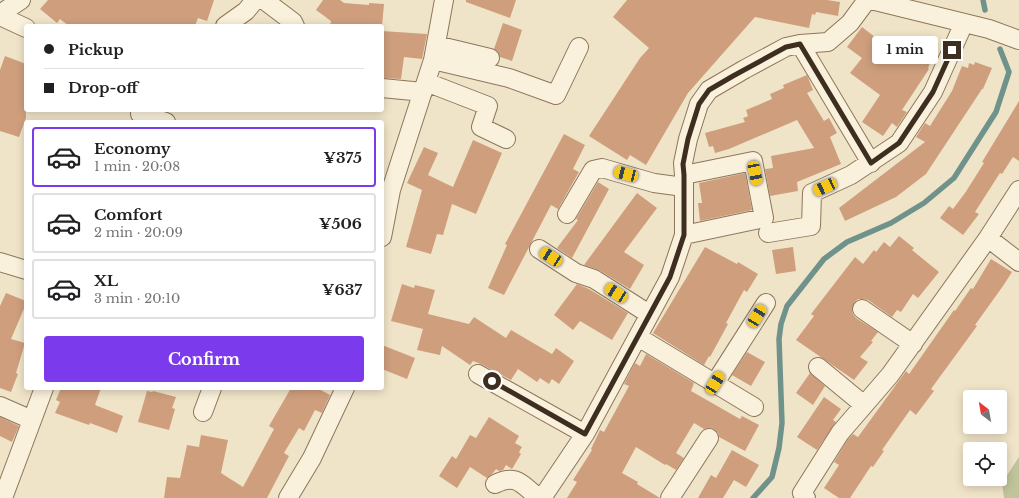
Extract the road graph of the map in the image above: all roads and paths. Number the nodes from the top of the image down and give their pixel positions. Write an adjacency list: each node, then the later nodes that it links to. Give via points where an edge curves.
1 (21, 0): 7 (street)
2 (255, 0): 9 (street, via 246,11)
3 (264, 0): 10 (street)
4 (444, 0): 15 (street)
5 (867, 0): 13 (street, via 850,23 828,42)
6 (871, 0): 8 (street)
7 (0, 15): 11 (street)
8 (964, 22): 12 (street); 22 (street, via 933,92 899,143)
9 (228, 24)
10 (294, 24)
11 (24, 27)
12 (1019, 40)
13 (800, 44): 22 (street); 23 (street, via 786,47 709,90 699,104 688,139 683,164)
14 (579, 47): 15 (street, via 556,96)
15 (434, 52): 16 (street); 17 (street)
16 (490, 58)
17 (425, 87): 18 (street); 21 (street, via 488,106 481,127); 26 (street, via 391,190)
18 (384, 88)
19 (140, 115): 20 (street)
20 (159, 120)
21 (506, 139)
22 (871, 163): 27 (street, via 812,193 811,226)
23 (684, 181): 25 (street, via 654,183 602,168 593,170); 28 (street); 28 (street, via 753,161 764,218)
24 (1019, 190): 29 (street)
25 (567, 214)
26 (384, 227)
27 (768, 233)
28 (684, 235): 36 (street, via 670,277)
29 (988, 238): 32 (street); 38 (street)
30 (539, 249): 36 (street, via 576,273 594,279)
31 (0, 262): 33 (street)
32 (1019, 262)
33 (24, 269)
34 (766, 303): 41 (street)
35 (862, 310): 38 (street)
36 (649, 314): 37 (street)
37 (638, 337): 41 (street); 50 (street)
38 (913, 344): 45 (street)
39 (818, 367): 45 (street)
40 (478, 374): 50 (street)
41 (715, 383): 47 (street)
42 (43, 390): 49 (street)
43 (211, 390): 48 (street)
44 (343, 390): 54 (street, via 312,458)
45 (864, 405): 58 (street, via 840,432 802,493)
46 (0, 406): 49 (street)
47 (754, 407)
48 (203, 412)
49 (32, 420): 53 (street)
50 (585, 434): 56 (street)
51 (709, 438): 57 (street)
52 (495, 484): 55 (street, via 503,480 516,479)
53 (3, 498)
54 (288, 498)
55 (539, 498)
56 (542, 498)
57 (670, 498)
58 (806, 498)

